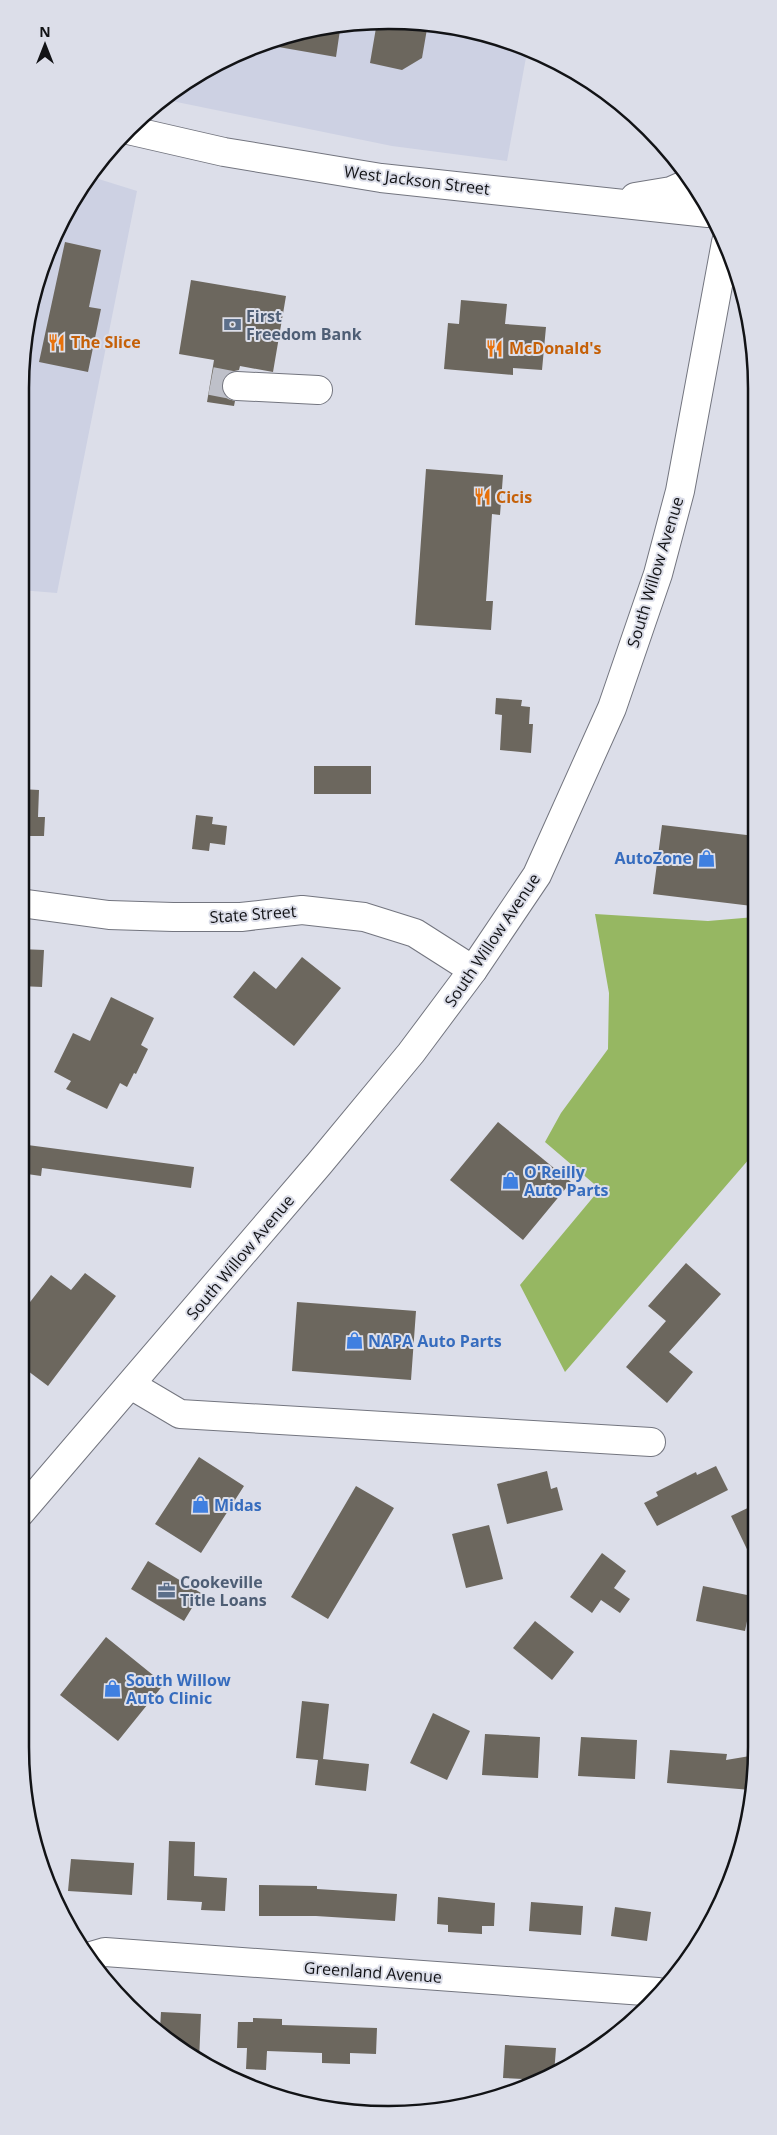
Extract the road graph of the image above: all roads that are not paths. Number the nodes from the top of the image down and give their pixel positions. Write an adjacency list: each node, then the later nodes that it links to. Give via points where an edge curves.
1 (136, 132): 3 (street, West Jackson Street, via 224,152 381,178)
2 (684, 184): 3 (street, via 671,190)
3 (603, 202): 4 (street, West Jackson Street)
4 (702, 212)
5 (723, 257): 9 (street, South Willow Avenue, via 680,491 658,574 615,699 537,875)
6 (237, 386): 7 (street)
7 (318, 390)
8 (29, 903): 9 (street, State Street, via 108,915 241,916 302,910 364,918 415,933)
9 (474, 970): 10 (street, South Willow Avenue, via 392,1076)
10 (131, 1385): 11 (street, via 180,1414); 12 (street, South Willow Avenue)
11 (651, 1442)
12 (29, 1503)
13 (95, 1955): 14 (street, Greenland Avenue, via 105,1952)
14 (652, 1992)

